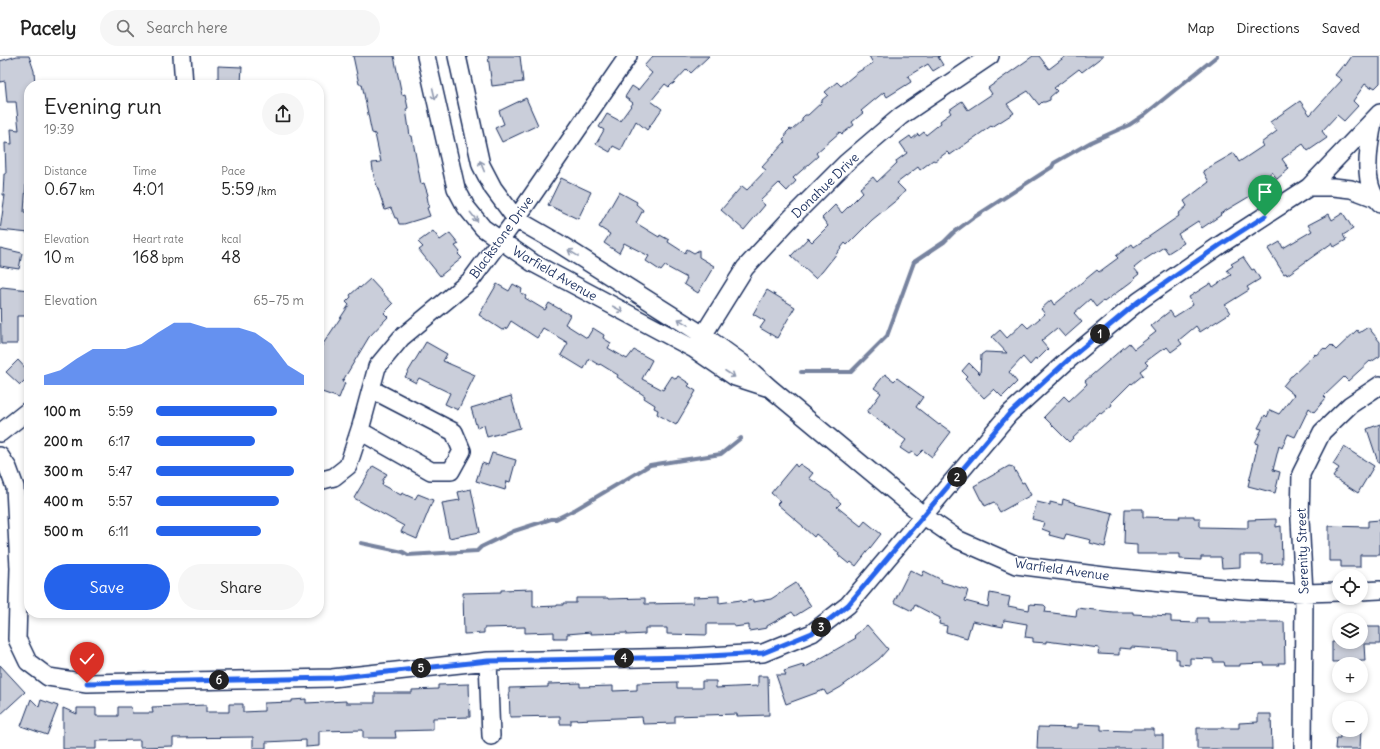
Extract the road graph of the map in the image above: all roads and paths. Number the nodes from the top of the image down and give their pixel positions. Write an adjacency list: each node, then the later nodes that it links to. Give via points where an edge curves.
1 (182, 56): 6 (street)
2 (426, 56): 11 (street, Warfield Avenue, one-way to 11, via 456,188 482,228)
3 (457, 56): 10 (street, Warfield Avenue, one-way to 3, via 493,188 481,166)
4 (628, 56): 10 (street, Blackstone Drive)
5 (990, 56): 12 (street, Donahue Drive, via 901,116 846,163 745,268)
6 (184, 80)
7 (1376, 118): 8 (street); 9 (street, via 1369,144 1368,175)
8 (1309, 187): 9 (street, via 1351,189); 22 (street, via 1139,301 1068,360 1009,414)
9 (1378, 200)
10 (516, 219): 11 (street, Blackstone Drive); 12 (street, Warfield Avenue, one-way to 10)
11 (500, 241): 13 (street, Warfield Avenue, one-way to 13, via 533,263); 16 (street, Blackstone Drive, via 471,280 400,338 377,367)
12 (703, 335): 13 (street, Donahue Drive); 15 (street, Warfield Avenue, via 742,363)
13 (694, 349): 15 (street, Warfield Avenue, one-way to 15, via 735,377)
14 (1380, 385): 27 (street, Serenity Street, via 1350,405 1322,432 1301,474 1300,518)
15 (770, 388): 22 (street, Warfield Avenue)
16 (371, 389): 18 (street, Blackstone Drive); 18 (street, via 454,432 462,451 451,470 431,471)
17 (24, 414): 19 (street)
18 (360, 431): 21 (street, Blackstone Drive, via 348,466 334,477)
19 (0, 433)
20 (0, 456): 23 (street, via 15,487)
21 (324, 480)
22 (924, 516): 27 (street, Warfield Avenue, via 959,540 1016,565 1244,590); 28 (street, via 848,605 812,633 763,653)
23 (24, 567): 28 (street, via 17,638 28,662 48,676 87,683 332,678)
24 (1380, 590): 25 (street)
25 (1368, 591)
26 (1332, 592): 27 (street, Warfield Avenue)
27 (1304, 593): 30 (street, Serenity Street)
28 (488, 661): 29 (street)
29 (491, 736)
30 (1303, 749)

